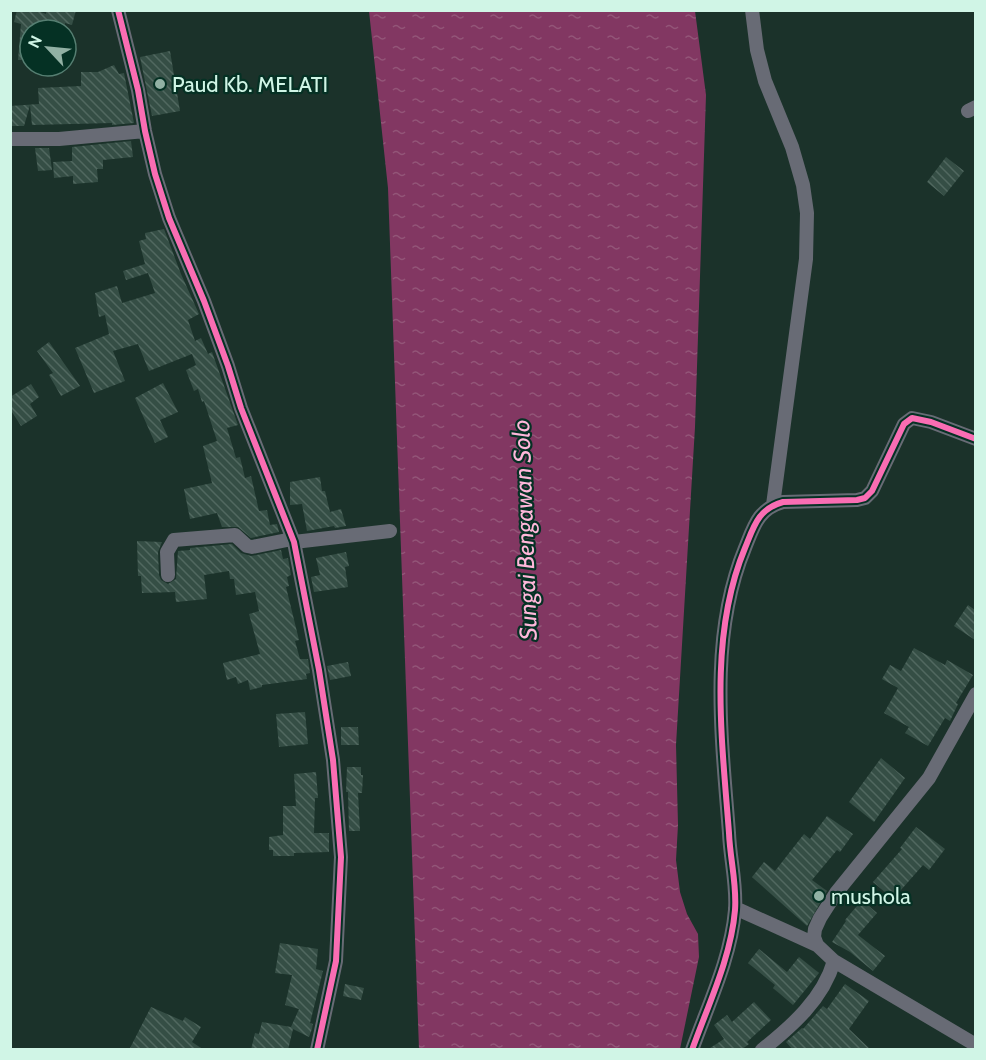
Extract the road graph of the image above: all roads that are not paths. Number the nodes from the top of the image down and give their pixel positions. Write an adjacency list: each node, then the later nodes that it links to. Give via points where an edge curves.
1 (118, 10): 3 (street)
2 (752, 10): 6 (street, via 765,81 792,147 807,213 806,259)
3 (145, 131): 4 (street); 8 (street, via 169,218)
4 (10, 140)
5 (975, 439): 6 (street, via 912,418 904,424 865,498)
6 (773, 505): 11 (street, via 762,512 739,564 728,604 722,652 723,744)
7 (390, 531): 8 (street)
8 (293, 541): 9 (street, via 252,547 235,535 174,540 167,552); 15 (street, via 324,704 341,857 336,961)
9 (168, 576)
10 (975, 694): 12 (street, via 929,777 820,918 815,929)
11 (735, 908): 12 (street); 16 (street, via 727,953)
12 (817, 945): 13 (street)
13 (834, 961): 14 (street); 17 (street, via 821,992)
14 (975, 1045)
15 (318, 1050)
16 (692, 1050)
17 (762, 1050)

